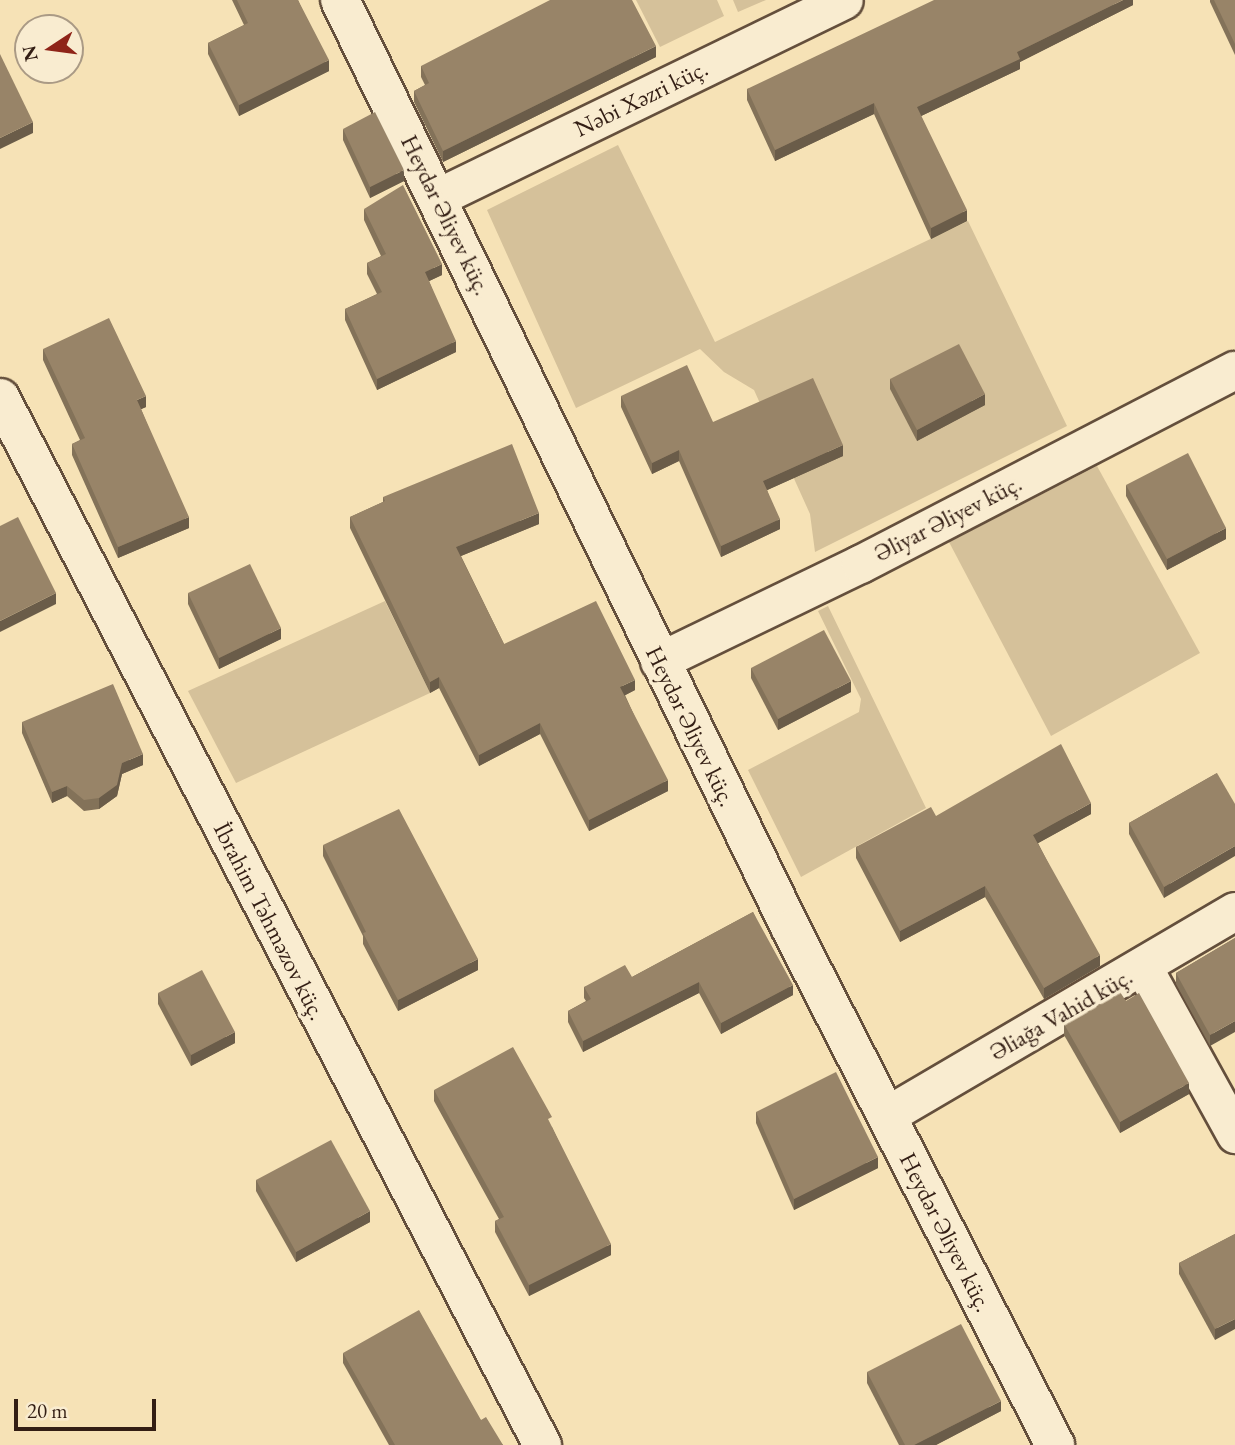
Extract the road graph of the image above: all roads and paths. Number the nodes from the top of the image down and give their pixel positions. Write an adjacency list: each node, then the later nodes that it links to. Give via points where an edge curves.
1 (340, 0): 3 (street, Heydər Əliyev küç.)
2 (845, 0): 3 (street, Nəbi Xəzri küç.)
3 (438, 197): 6 (street, Heydər Əliyev küç.)
4 (1235, 370): 6 (street, Əliyar Əliyev küç., via 860,564)
5 (0, 397): 11 (street, İbrahim Təhməzov küç.)
6 (659, 661): 9 (street, Heydər Əliyev küç.)
7 (1235, 911): 8 (street, Əliağa Vahid küç.)
8 (1143, 967): 9 (street, Əliağa Vahid küç.); 10 (street)
9 (887, 1115): 12 (street, Heydər Əliyev küç.)
10 (1235, 1134)
11 (542, 1445)
12 (1055, 1445)

